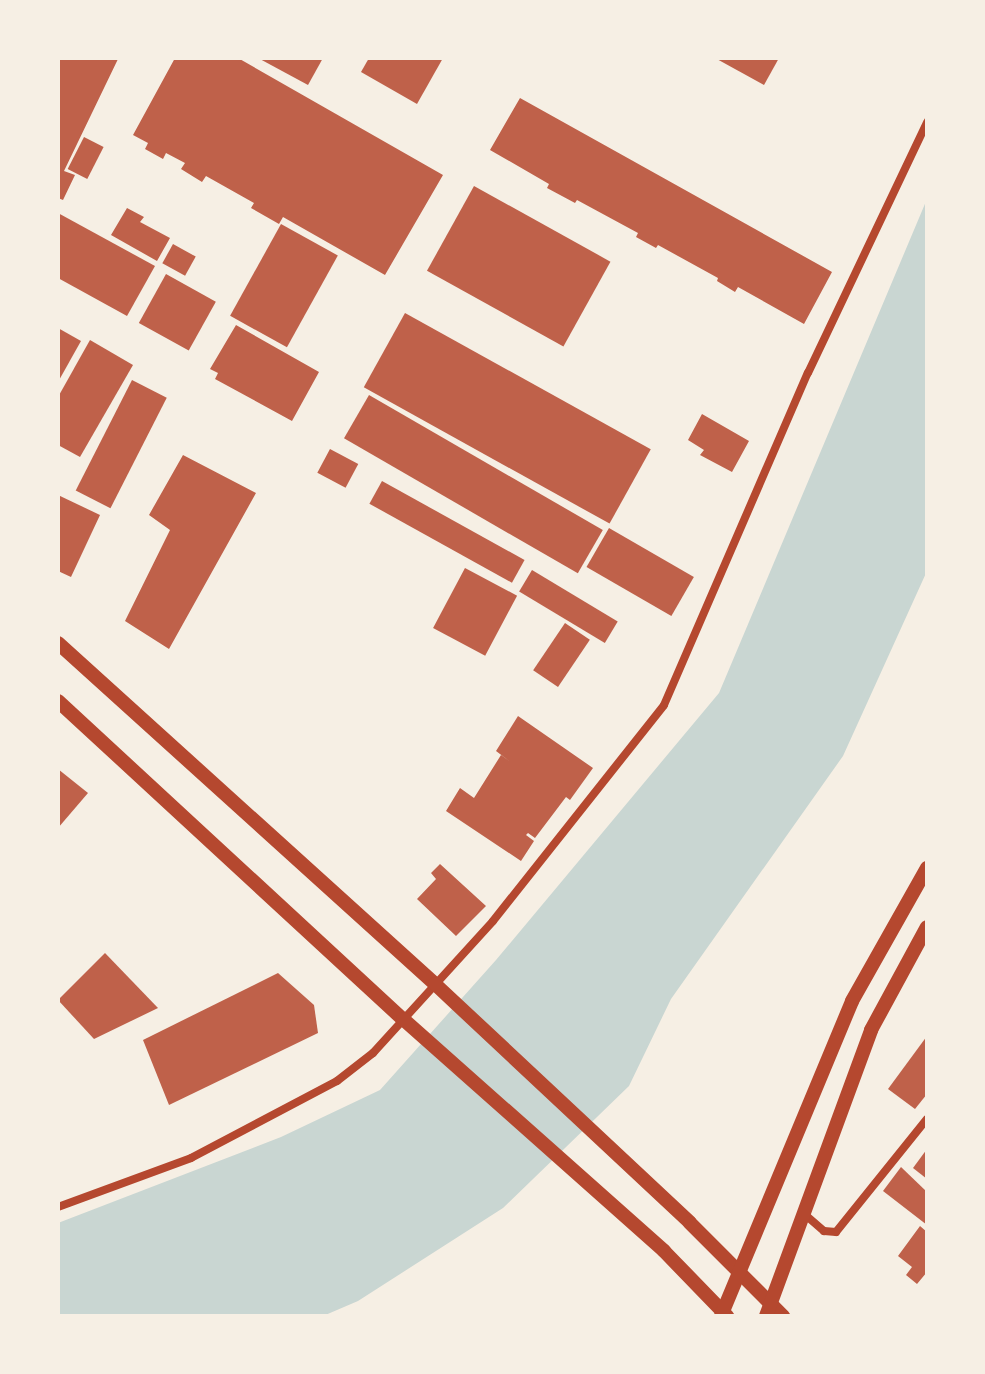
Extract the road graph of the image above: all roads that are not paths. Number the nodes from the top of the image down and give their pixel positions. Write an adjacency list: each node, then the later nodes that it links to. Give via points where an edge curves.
1 (927, 122): 6 (street, via 808,373 664,705)
2 (58, 643): 6 (street)
3 (58, 701): 7 (street)
4 (927, 868): 11 (street, via 852,1001)
5 (927, 927): 10 (street, via 871,1030)
6 (440, 990): 7 (street); 11 (street)
7 (409, 1024): 9 (street, via 337,1081 191,1158); 13 (street, via 664,1251)
8 (927, 1119): 10 (street, via 836,1232 824,1231)
9 (58, 1207)
10 (801, 1212): 12 (street)
11 (739, 1273): 12 (street); 13 (street)
12 (768, 1310): 14 (street)
13 (724, 1315)
14 (783, 1316)

